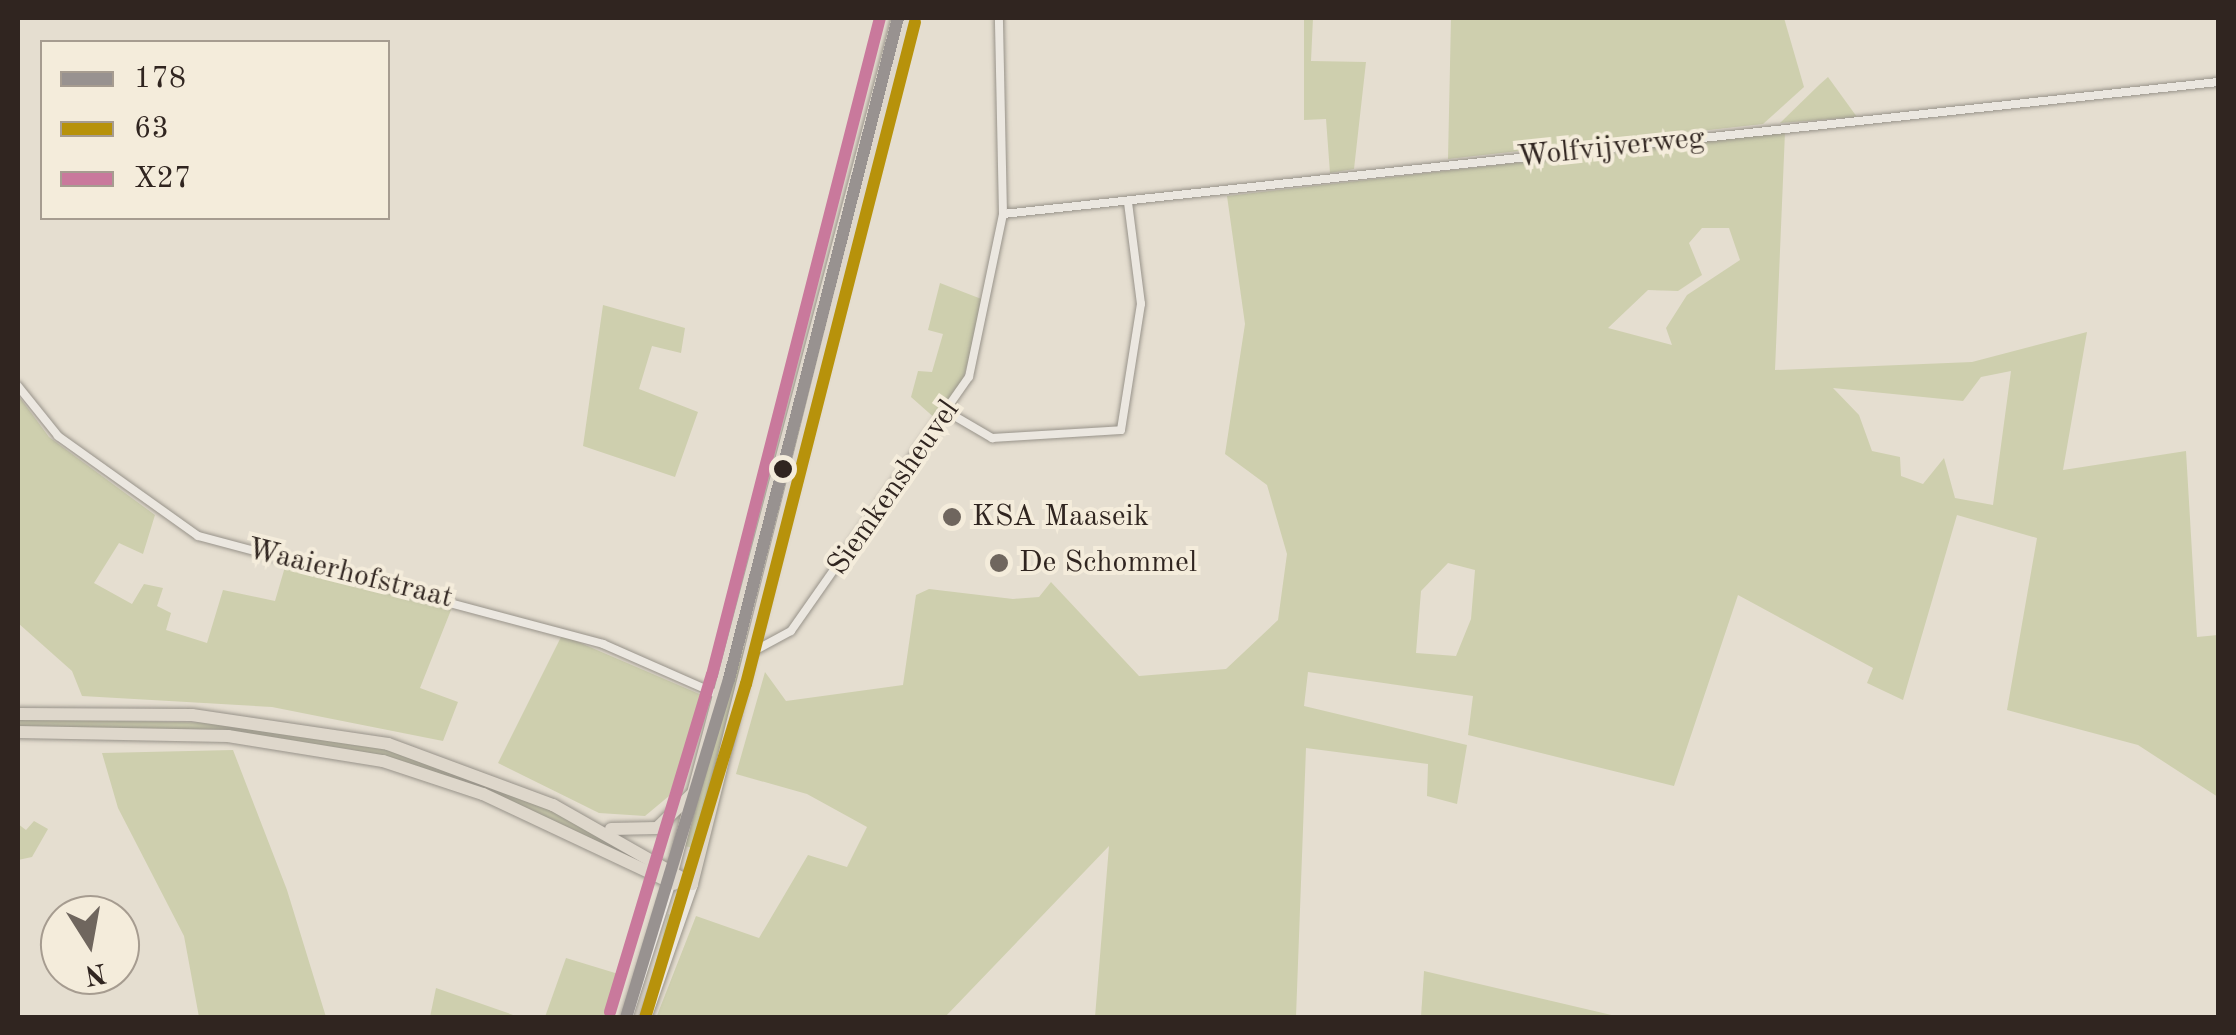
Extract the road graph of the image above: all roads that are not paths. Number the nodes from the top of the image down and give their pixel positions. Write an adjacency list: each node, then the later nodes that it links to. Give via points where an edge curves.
1 (898, 18): 9 (main road)
2 (909, 18): 10 (main road)
3 (999, 18): 6 (street, Siemkensheuvel)
4 (2218, 82): 5 (street, Wolfvijverweg)
5 (1128, 202): 6 (street, Wolfvijverweg); 8 (street, via 1141,304 1121,430 992,438)
6 (1003, 214): 8 (street, Siemkensheuvel, via 990,308)
7 (18, 386): 14 (street, Waaierhofstraat, via 58,436 198,536 603,644)
8 (951, 414): 12 (street, Siemkensheuvel, via 791,630)
9 (787, 439): 10 (main road); 14 (main road)
10 (804, 452): 11 (main road)
11 (761, 624): 12 (street); 13 (main road)
12 (771, 637): 13 (street, Siemkensheuvel)
13 (754, 651): 21 (main road)
14 (723, 696): 17 (main road)
15 (18, 714): 18 (main road, via 192,715 330,732 444,760)
16 (18, 732): 20 (main road, via 228,736 383,762 497,800)
17 (693, 794): 18 (main road, via 662,826 633,834); 19 (main road)
18 (554, 805): 19 (main road)
19 (672, 868): 20 (main road); 21 (main road)
20 (669, 884): 21 (main road); 22 (main road)
21 (692, 884): 23 (main road)
22 (626, 1018)
23 (645, 1018)

